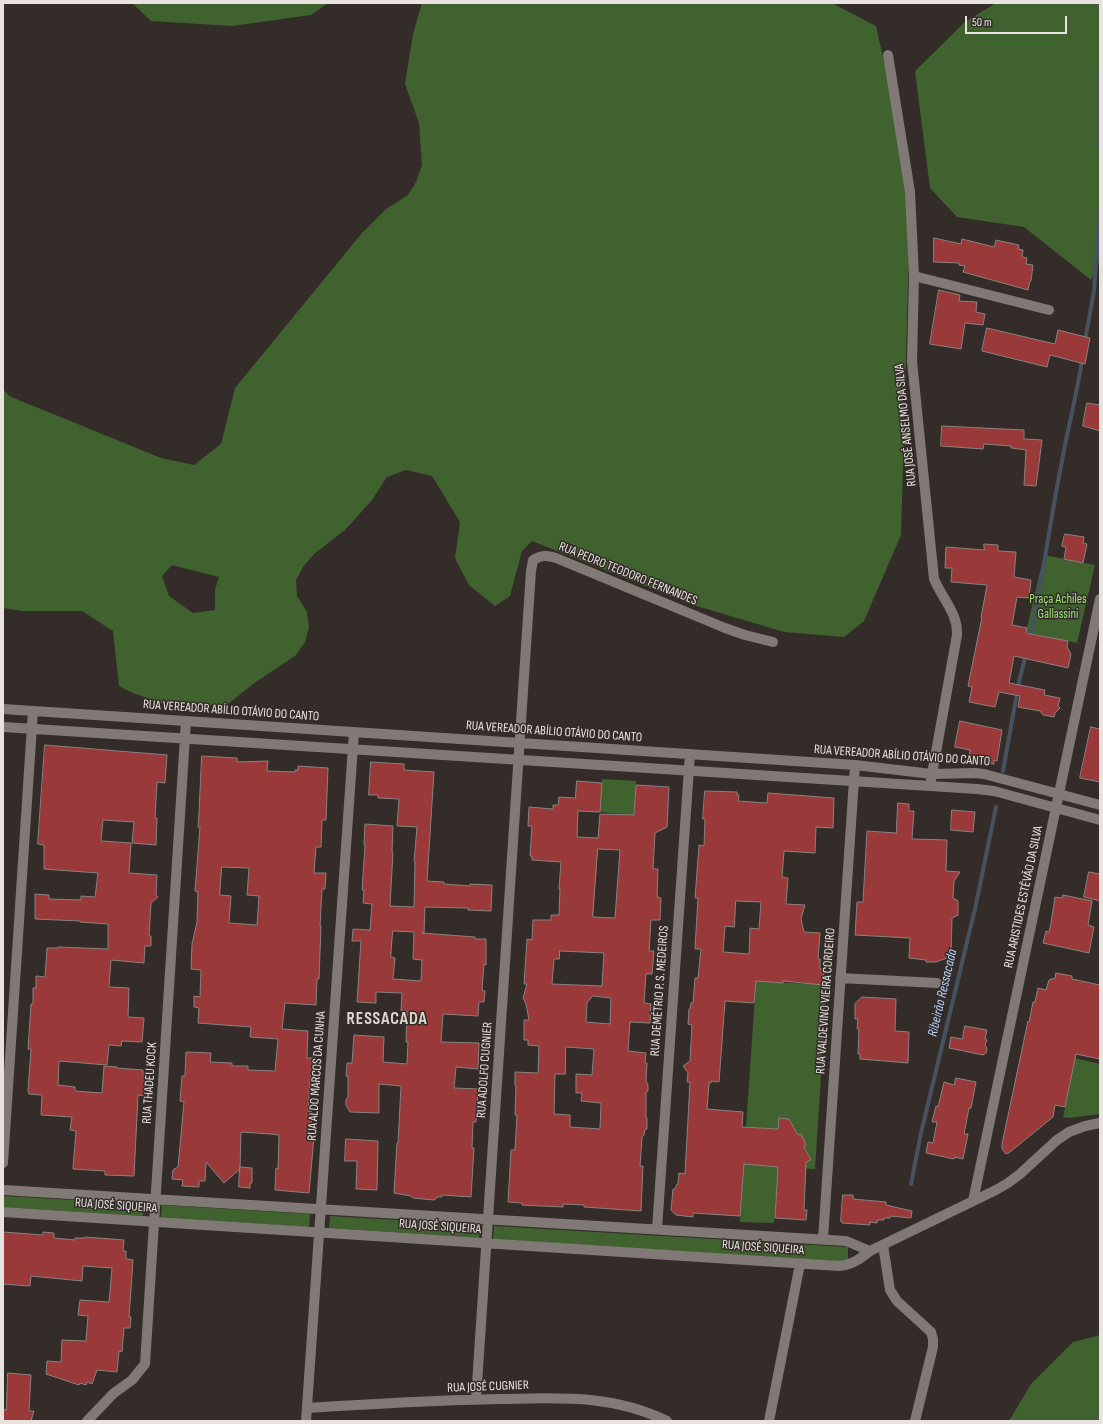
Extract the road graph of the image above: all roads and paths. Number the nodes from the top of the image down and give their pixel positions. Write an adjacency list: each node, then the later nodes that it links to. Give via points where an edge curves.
1 (888, 55): 2 (street, RUA JOSÉ ANSELMO DA SILVA, via 910,192)
2 (914, 276): 3 (street); 19 (street, RUA JOSÉ ANSELMO DA SILVA, via 912,361 934,580 956,617 958,627)
3 (1049, 310)
4 (1100, 599): 22 (street, RUA ARISTIDES ESTÊVÃO DA SILVA)
5 (773, 642): 13 (street, RUA PEDRO TEODORO FERNANDES, via 725,628 556,558 541,556 533,560 531,571)
6 (3, 709): 7 (street, RUA VEREADOR ABÍLIO OTÁVIO DO CANTO)
7 (33, 711): 8 (street, RUA VEREADOR ABÍLIO OTÁVIO DO CANTO); 10 (street)
8 (186, 721): 11 (street, RUA VEREADOR ABÍLIO OTÁVIO DO CANTO); 12 (street, RUA THADEU KOCK)
9 (3, 727): 10 (street)
10 (32, 728): 12 (street); 29 (street)
11 (354, 732): 13 (street, RUA VEREADOR ABÍLIO OTÁVIO DO CANTO); 14 (street, RUA ALDO MARCOS DA CUNHA)
12 (185, 738): 14 (street); 31 (street, RUA THADEU KOCK)
13 (519, 743): 15 (street, RUA VEREADOR ABÍLIO OTÁVIO DO CANTO); 16 (street, RUA ADOLFO CUGNIER)
14 (353, 749): 16 (street); 33 (street, RUA ALDO MARCOS DA CUNHA)
15 (690, 754): 17 (street, RUA VEREADOR ABÍLIO OTÁVIO DO CANTO); 18 (street, RUA DEMÉTRIO P. S. MEDEIROS)
16 (518, 759): 18 (street); 35 (street, RUA ADOLFO CUGNIER)
17 (855, 765): 19 (street, RUA VEREADOR ABÍLIO OTÁVIO DO CANTO); 20 (street, RUA VALDEVINO VIEIRA CORDEIRO)
18 (688, 770): 20 (street); 37 (street, RUA DEMÉTRIO P. S. MEDEIROS)
19 (932, 774): 21 (street, RUA JOSÉ ANSELMO DA SILVA); 22 (street, RUA VEREADOR ABÍLIO OTÁVIO DO CANTO, via 984,774)
20 (854, 781): 21 (street); 26 (street, RUA VALDEVINO VIEIRA CORDEIRO)
21 (931, 786): 24 (street, via 994,791)
22 (1059, 794): 23 (street, RUA VEREADOR ABÍLIO OTÁVIO DO CANTO); 24 (street, RUA ARISTIDES ESTÊVÃO DA SILVA)
23 (1100, 805)
24 (1056, 808): 25 (street); 32 (street, RUA ARISTIDES ESTÊVÃO DA SILVA)
25 (1100, 820)
26 (840, 978): 27 (street); 39 (street, RUA VALDEVINO VIEIRA CORDEIRO)
27 (937, 984)
28 (1100, 1123): 32 (street, RUA JOSÉ SIQUEIRA, via 1069,1132 1008,1183)
29 (3, 1163)
30 (3, 1190): 31 (street, RUA JOSÉ SIQUEIRA)
31 (155, 1200): 33 (street, RUA JOSÉ SIQUEIRA); 36 (street, RUA THADEU KOCK)
32 (973, 1201): 41 (street, RUA JOSÉ SIQUEIRA)
33 (320, 1209): 35 (street, RUA JOSÉ SIQUEIRA); 38 (street, RUA ALDO MARCOS DA CUNHA)
34 (3, 1212): 36 (street, RUA JOSÉ SIQUEIRA)
35 (488, 1219): 37 (street, RUA JOSÉ SIQUEIRA); 40 (street, RUA ADOLFO CUGNIER)
36 (154, 1222): 38 (street, RUA JOSÉ SIQUEIRA); 46 (street, RUA THADEU KOCK, via 145,1364 132,1380 114,1393)
37 (657, 1230): 39 (street, RUA JOSÉ SIQUEIRA)
38 (319, 1232): 40 (street, RUA JOSÉ SIQUEIRA); 45 (street, RUA ALDO MARCOS DA CUNHA)
39 (823, 1239): 42 (street, RUA JOSÉ SIQUEIRA, via 846,1241)
40 (486, 1243): 43 (street, RUA JOSÉ SIQUEIRA); 44 (street, RUA ADOLFO CUGNIER)
41 (883, 1245): 42 (street, RUA JOSÉ SIQUEIRA); 50 (street, via 890,1290 897,1301 931,1332 933,1339)
42 (870, 1251): 43 (street, RUA JOSÉ SIQUEIRA, via 848,1266)
43 (800, 1264): 49 (street)
44 (476, 1399): 45 (street, RUA JOSÉ CUGNIER); 48 (street, RUA JOSÉ CUGNIER, via 592,1400 616,1403)
45 (307, 1408): 47 (street, RUA ALDO MARCOS DA CUNHA)
46 (86, 1421)
47 (306, 1421)
48 (666, 1421)
49 (769, 1421)
50 (915, 1421)

